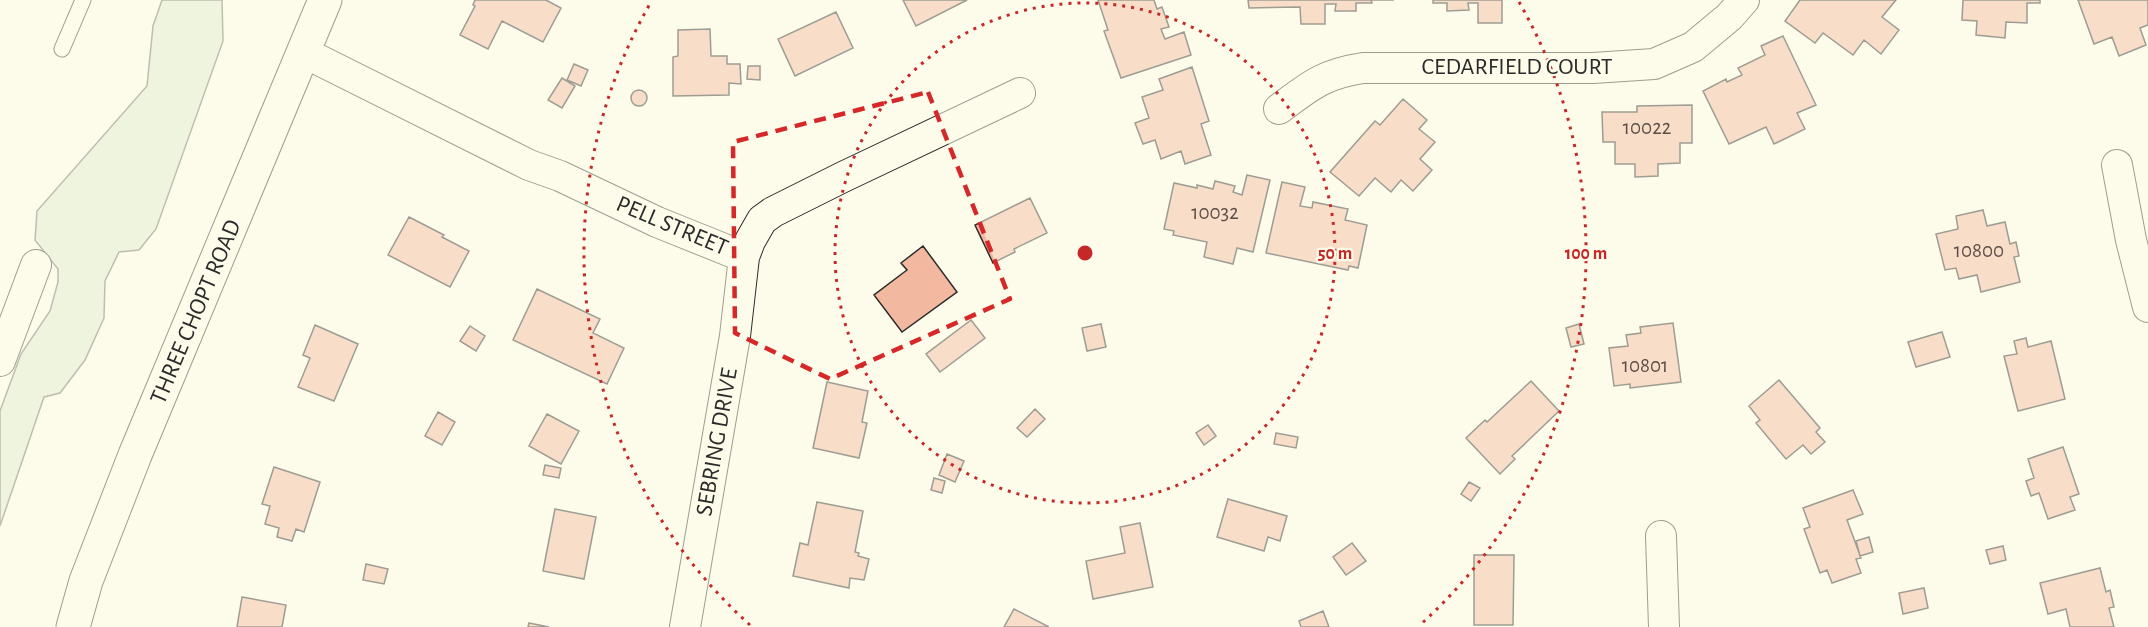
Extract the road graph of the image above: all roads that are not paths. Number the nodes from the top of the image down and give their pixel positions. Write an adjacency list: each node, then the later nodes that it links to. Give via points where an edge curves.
1 (83, 0): 4 (lane)
2 (325, 0): 5 (main road, THREE CHOPT ROAD)
3 (1744, 0): 7 (street, CEDARFIELD COURT, via 1694,48 1653,64 1343,70 1318,80)
4 (62, 49)
5 (305, 53): 9 (street, PELL STREET, via 529,165); 14 (main road, THREE CHOPT ROAD, via 135,455 86,581)
6 (1020, 93): 9 (street, PELL STREET, via 773,212 762,220)
7 (1279, 109)
8 (2117, 165): 11 (street)
9 (744, 257): 15 (street, SEBRING DRIVE, via 735,336)
10 (36, 265): 12 (street)
11 (2148, 307)
12 (0, 362)
13 (1661, 536): 16 (street)
14 (73, 627)
15 (685, 627)
16 (1664, 627)

